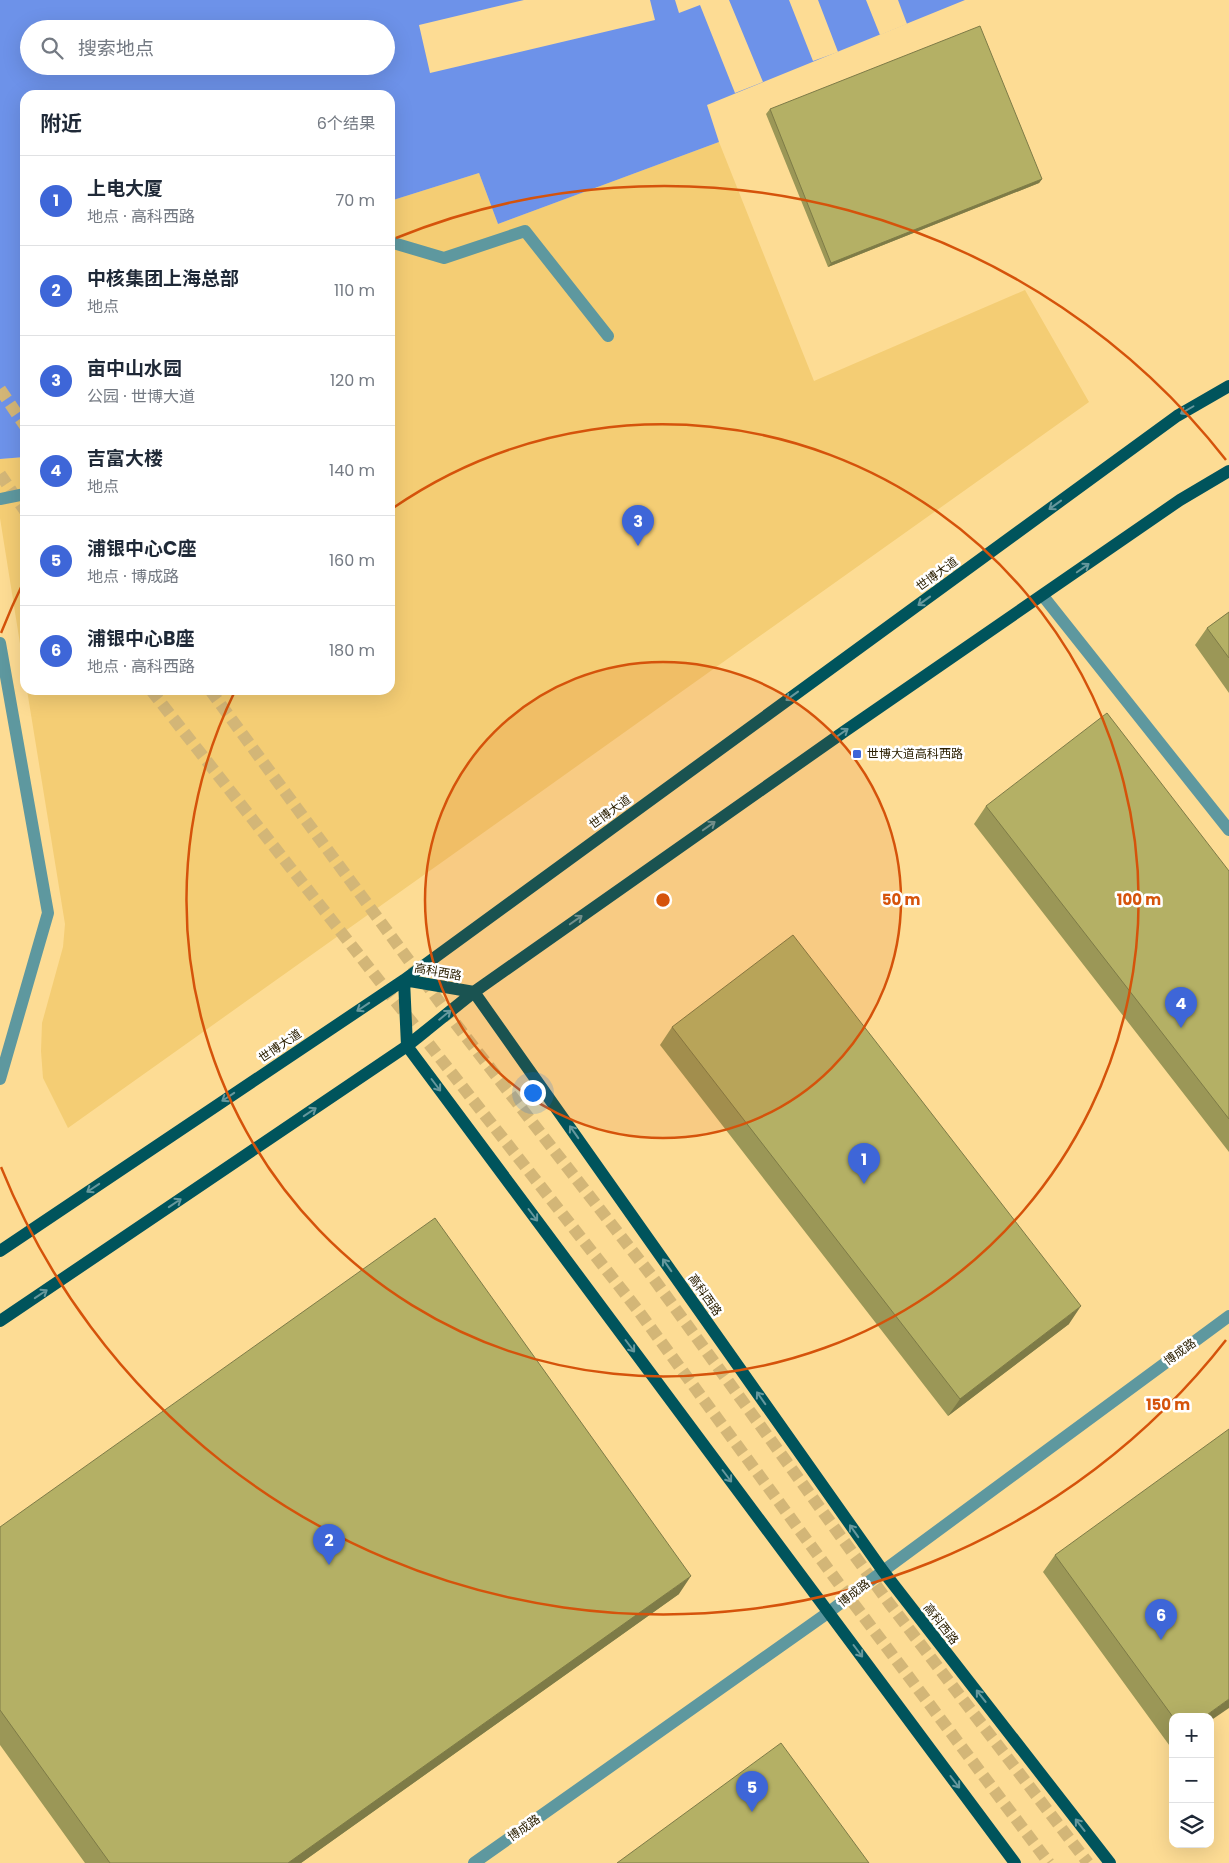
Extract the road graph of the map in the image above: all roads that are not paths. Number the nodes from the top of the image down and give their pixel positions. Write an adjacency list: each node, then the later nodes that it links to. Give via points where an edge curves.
1 (395, 243): 2 (street, via 444,258 525,231)
2 (608, 336)
3 (1229, 386): 10 (main road, 世博大道, one-way to 10, via 1177,416)
4 (1229, 471): 7 (main road, one-way to 4, via 1180,500)
5 (20, 495): 6 (street)
6 (0, 499)
7 (1043, 596): 9 (street); 11 (main road, one-way to 7, via 837,736)
8 (0, 643): 13 (street, via 48,913)
9 (1229, 830)
10 (404, 980): 11 (main road, 高科西路); 12 (main road, 高科西路); 14 (main road, 世博大道, one-way to 14)
11 (474, 992): 12 (main road, one-way to 11); 17 (main road, 高科西路, one-way to 11)
12 (407, 1046): 16 (main road, one-way to 12); 18 (main road, one-way to 18)
13 (0, 1079)
14 (0, 1251)
15 (1229, 1316): 17 (street, 博成路)
16 (0, 1321)
17 (882, 1571): 18 (street, 博成路); 21 (main road, 高科西路, one-way to 17)
18 (828, 1612): 19 (street, 博成路); 20 (main road, one-way to 20)
19 (474, 1863)
20 (1016, 1863)
21 (1110, 1863)

